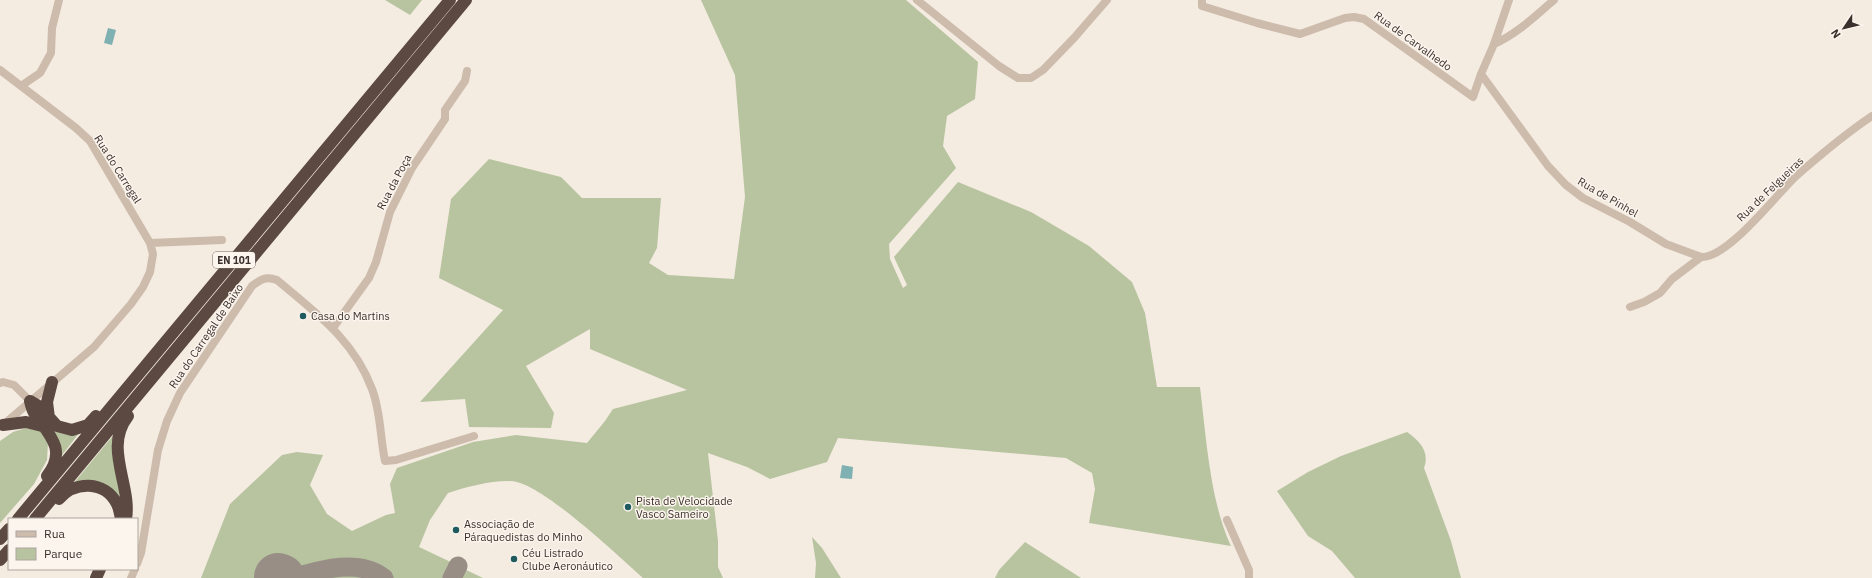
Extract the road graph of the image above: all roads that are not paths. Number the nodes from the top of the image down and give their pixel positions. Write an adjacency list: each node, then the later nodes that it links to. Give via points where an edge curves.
1 (59, 0): 13 (street, via 52,28 51,53 40,73)
2 (450, 0): 23 (highway, EN 101)
3 (466, 0): 21 (highway, EN 101)
4 (917, 0): 5 (street, via 999,66 1018,78 1031,78 1043,70)
5 (1107, 0)
6 (1202, 0): 12 (street, Rua de Carvalhedo, via 1202,6 1300,34 1345,18 1364,19 1473,97)
7 (1508, 0): 9 (street)
8 (1554, 0): 9 (street, via 1524,25)
9 (1494, 44): 12 (street)
10 (0, 70): 13 (street, Rua do Carregal)
11 (467, 72): 19 (street, Rua da Poça, via 465,81 445,110 445,119 412,168 390,212 369,278)
12 (1481, 74): 17 (street, Rua de Pinhel, via 1548,166 1566,185 1583,198 1666,244)
13 (21, 86): 16 (street, Rua do Carregal, via 90,141)
14 (1872, 116): 17 (street, Rua de Felgueiras, via 1794,178 1751,224 1715,253)
15 (222, 240): 16 (street)
16 (150, 243): 20 (street, via 150,272 143,287 94,347)
17 (1701, 257): 18 (street, Rua de Felgueiras, via 1672,279 1660,293)
18 (1630, 307)
19 (333, 328): 27 (street, Rua do Carregal de Baixo, via 356,356 373,390 385,461 396,460); 39 (street, Rua do Carregal de Baixo, via 277,280 270,277 252,286 180,394 167,420 158,450)
20 (52, 382): 24 (street); 25 (highway, via 47,402)
21 (150, 382): 30 (highway, EN 101); 33 (highway, via 124,421 117,441 118,463 127,498)
22 (0, 383): 24 (street, via 14,385)
23 (129, 386): 25 (highway, via 88,425 72,430); 28 (highway, EN 101)
24 (30, 401): 25 (highway, via 40,407); 26 (street)
25 (48, 422): 26 (highway, via 26,422); 29 (highway, via 57,455 51,471 31,496)
26 (1, 427)
27 (474, 436)
28 (19, 518)
29 (19, 518)
30 (36, 518)
31 (41, 518): 32 (highway, via 63,494 77,486 92,485 107,492 117,504)
32 (121, 518)
33 (126, 518)
34 (1227, 520): 40 (street, via 1249,570)
35 (8, 530): 36 (highway)
36 (0, 539)
37 (8, 551): 38 (highway)
38 (0, 560)
39 (138, 561)
40 (1249, 578)

